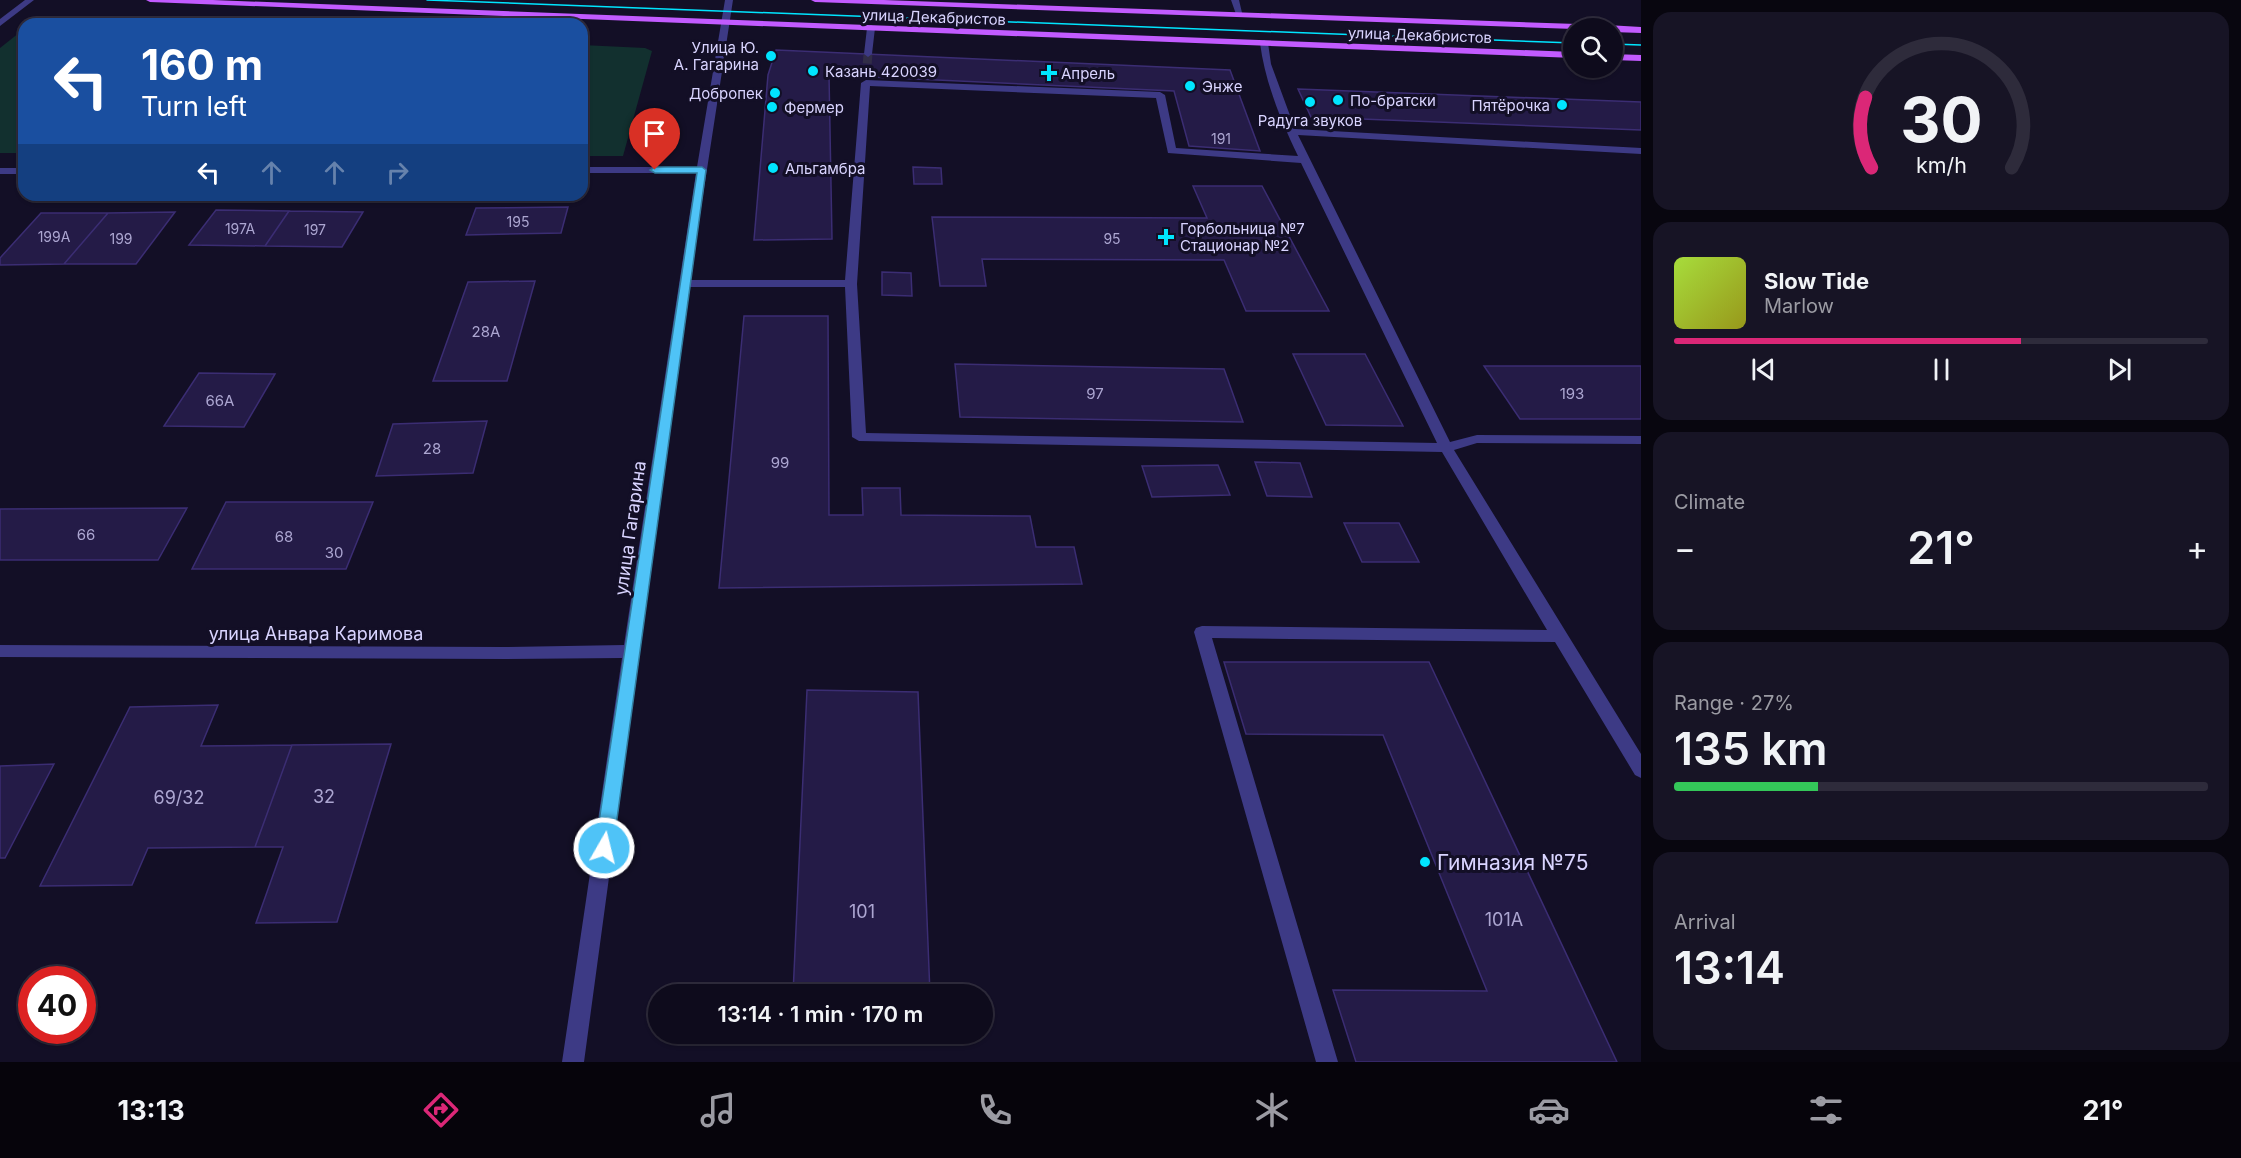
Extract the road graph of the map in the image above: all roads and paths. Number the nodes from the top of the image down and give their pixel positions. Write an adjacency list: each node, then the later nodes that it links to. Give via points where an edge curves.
1 (30, 0): 8 (street)
2 (150, 0): 9 (main road, улица Декабристов)
3 (729, 0): 9 (street, улица Гагарина)
4 (815, 0): 6 (main road, улица Декабристов)
5 (1235, 0): 7 (street)
6 (858, 1): 7 (main road, улица Декабристов)
7 (1240, 15): 10 (main road, улица Декабристов)
8 (0, 23)
9 (726, 23): 11 (main road, улица Декабристов); 23 (street, улица Гагарина)
10 (1563, 26)
11 (871, 28): 14 (main road, улица Декабристов); 15 (street)
12 (1623, 29): 13 (main road)
13 (1641, 30)
14 (1264, 43): 16 (main road, улица Декабристов); 19 (street)
15 (868, 54)
16 (1563, 55)
17 (1623, 57): 18 (main road)
18 (1641, 58)
19 (1291, 132): 20 (street); 21 (street)
20 (1641, 151)
21 (1305, 160): 27 (street, via 1172,151 1160,95 866,80); 29 (street)
22 (588, 170): 23 (street)
23 (702, 170): 26 (street, улица Гагарина)
24 (0, 171): 25 (street)
25 (18, 171)
26 (684, 283): 27 (street); 32 (street, улица Гагарина)
27 (851, 284): 29 (street, via 859,437)
28 (1641, 440): 29 (street, via 1478,439)
29 (1446, 448): 30 (street)
30 (1558, 636): 33 (street); 35 (street, via 1202,632)
31 (0, 651): 32 (street, улица Анвара Каримова)
32 (631, 651): 34 (street, улица Гагарина)
33 (1641, 770)
34 (573, 1062)
35 (1327, 1062)

